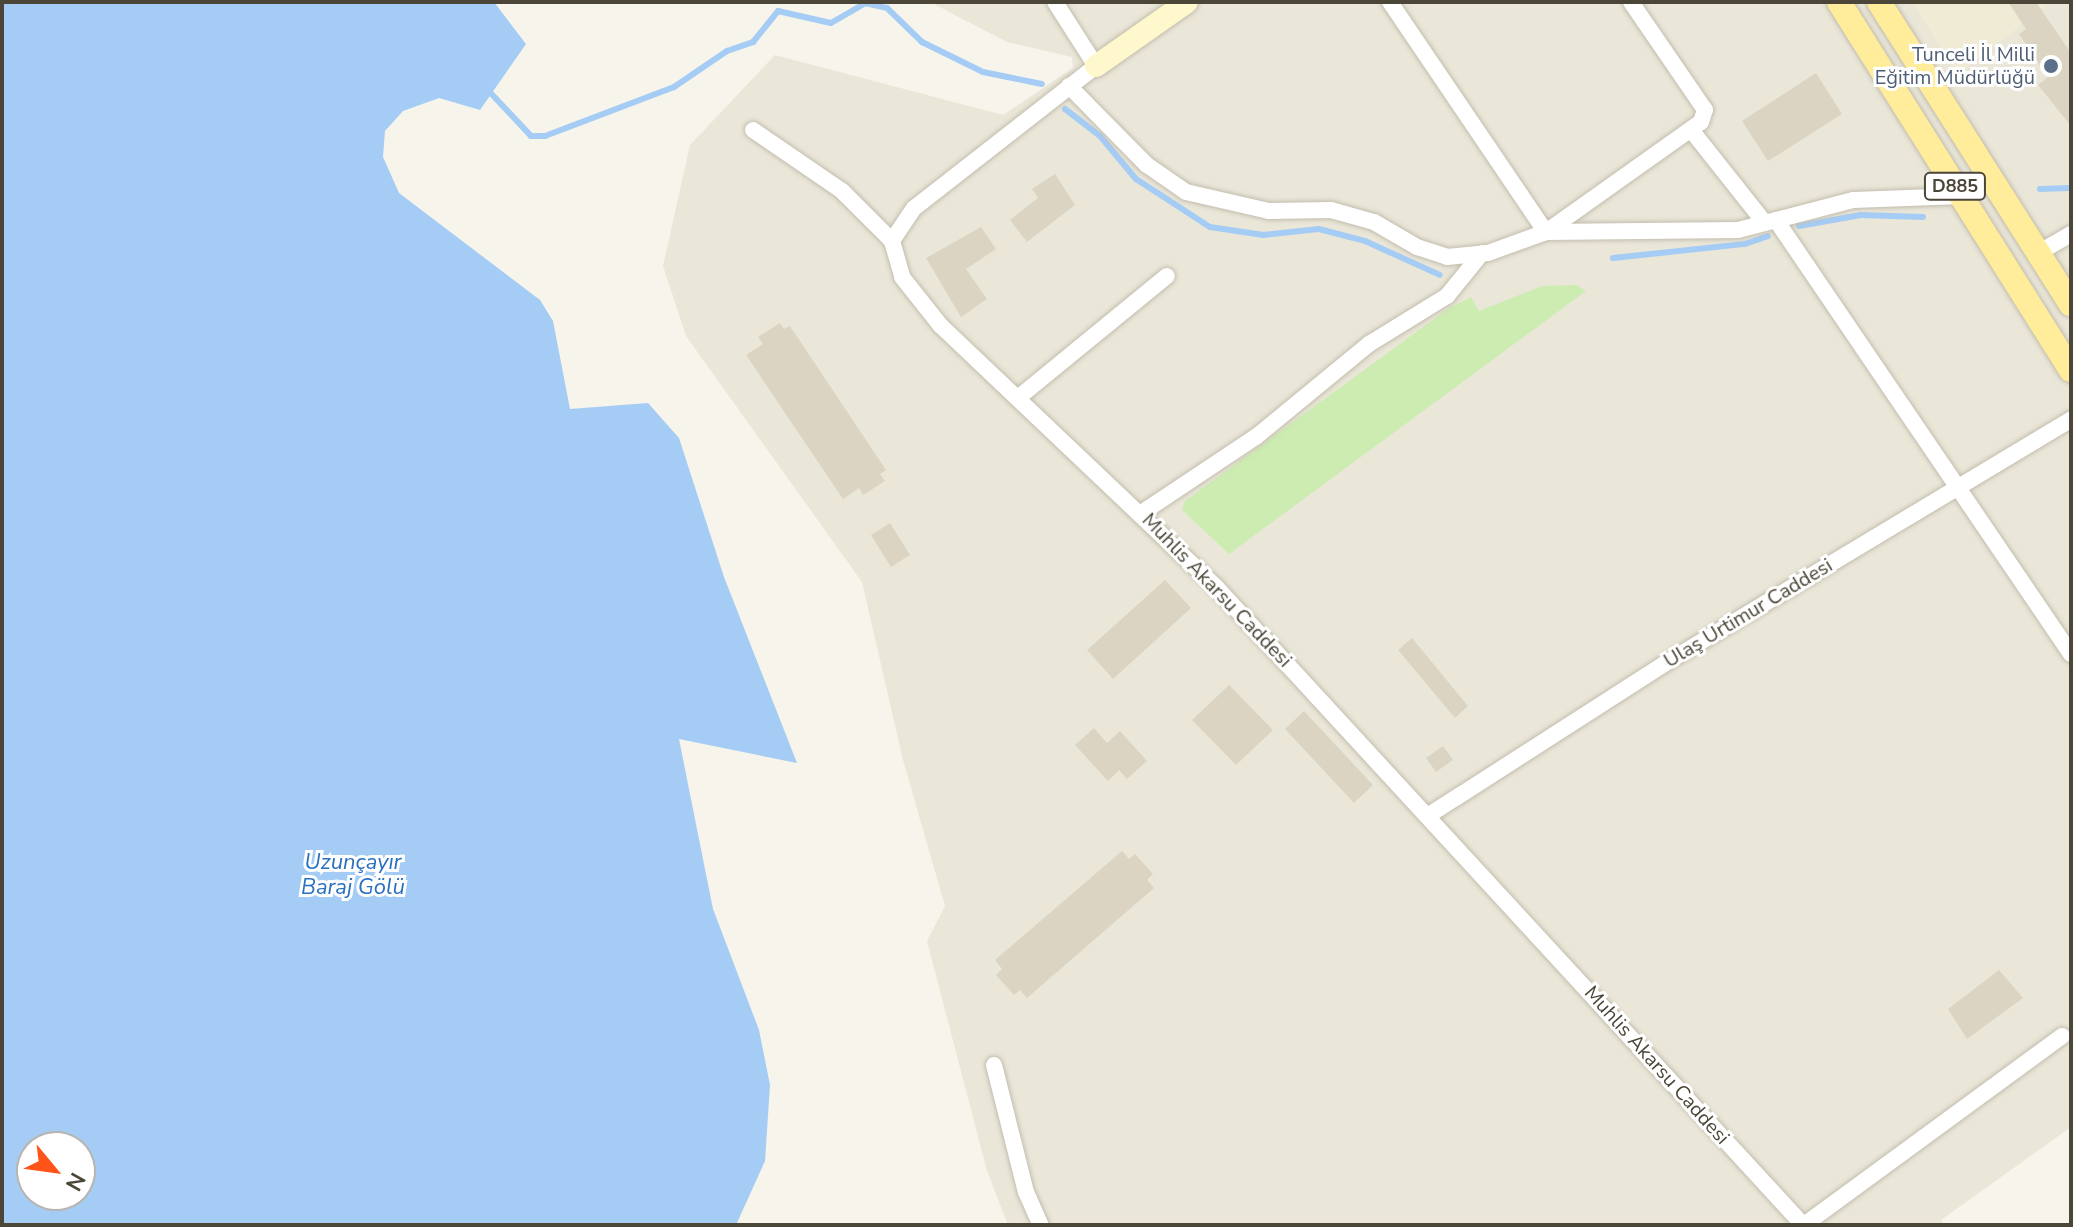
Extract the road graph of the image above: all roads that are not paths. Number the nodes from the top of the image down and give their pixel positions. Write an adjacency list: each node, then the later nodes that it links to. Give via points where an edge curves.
1 (1055, 2): 7 (street)
2 (1187, 2): 7 (street)
3 (1390, 2): 13 (street)
4 (1631, 2): 10 (street, via 1705,110)
5 (1839, 2): 11 (main road, D885)
6 (1879, 2): 17 (main road, D885)
7 (1096, 66): 8 (street)
8 (1069, 86): 15 (street, via 914,208); 16 (street, via 1147,165 1186,192 1269,211 1331,210 1374,222 1447,257)
9 (753, 130): 15 (street, via 842,191)
10 (1692, 131): 12 (street); 13 (street)
11 (1962, 196): 12 (street, via 1853,200); 20 (main road, D885)
12 (1770, 222): 13 (street, via 1738,230); 23 (street)
13 (1546, 232): 16 (street)
14 (2071, 234): 17 (street)
15 (892, 241): 21 (street, Muhlis Akarsu Caddesi, via 894,258 913,295)
16 (1482, 253): 24 (street, via 1447,296 1369,344 1257,436)
17 (2038, 253): 19 (main road, D885)
18 (1167, 276): 21 (street)
19 (2071, 304)
20 (2071, 370)
21 (1019, 397): 24 (street, Muhlis Akarsu Caddesi)
22 (2071, 419): 23 (street, Ulaş Urtimur Caddesi)
23 (1959, 485): 25 (street); 26 (street, Ulaş Urtimur Caddesi)
24 (1143, 512): 26 (street, Muhlis Akarsu Caddesi)
25 (2071, 654)
26 (1429, 815): 30 (street, Muhlis Akarsu Caddesi)
27 (2062, 1036): 30 (street)
28 (994, 1065): 29 (street, via 1026,1192)
29 (1041, 1225)
30 (1803, 1225)

